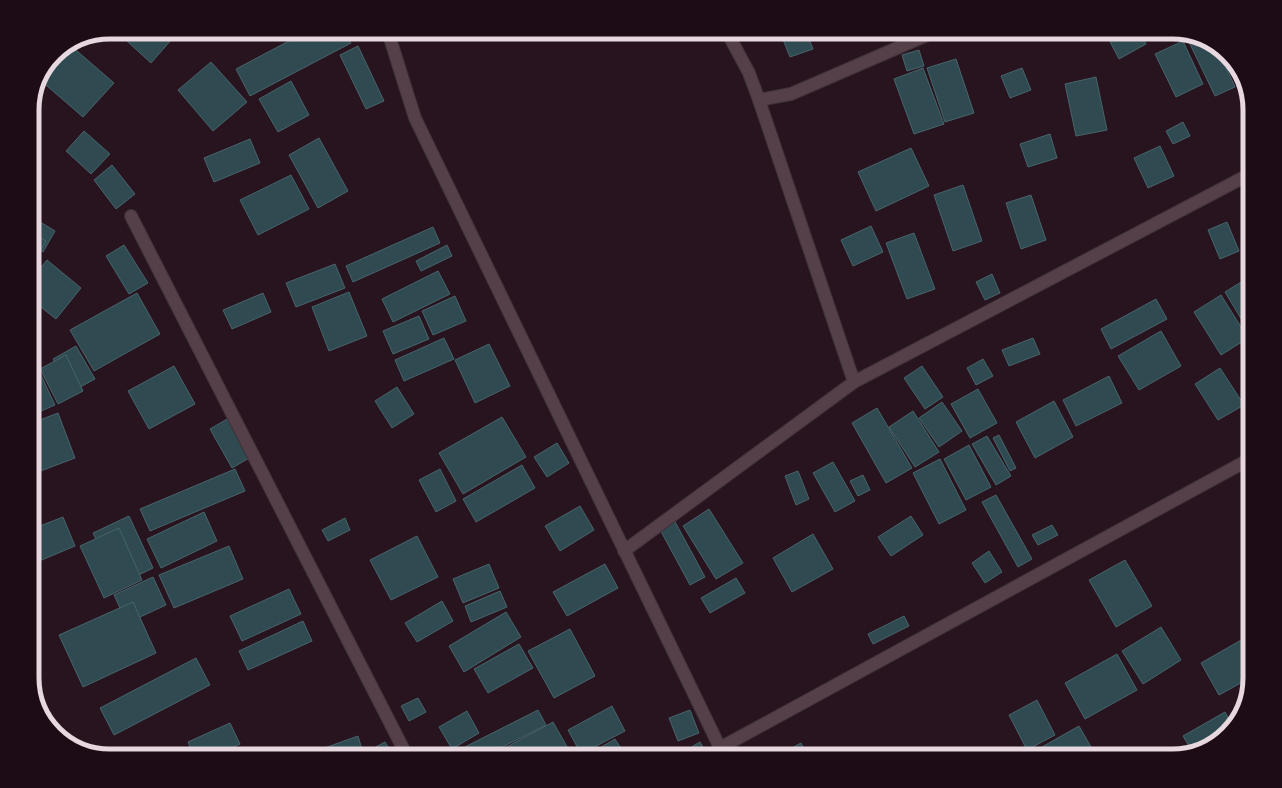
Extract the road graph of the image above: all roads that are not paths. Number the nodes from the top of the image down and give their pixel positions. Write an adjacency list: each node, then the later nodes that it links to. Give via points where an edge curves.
1 (390, 39): 9 (street, via 415,118)
2 (731, 39): 4 (street, via 749,73)
3 (918, 39): 4 (street, via 791,94)
4 (759, 100): 7 (street)
5 (1243, 178): 7 (street)
6 (131, 216): 10 (street)
7 (854, 382): 9 (street)
8 (1243, 463): 12 (street)
9 (624, 551): 11 (street)
10 (403, 749)
11 (721, 749)
12 (727, 749)

